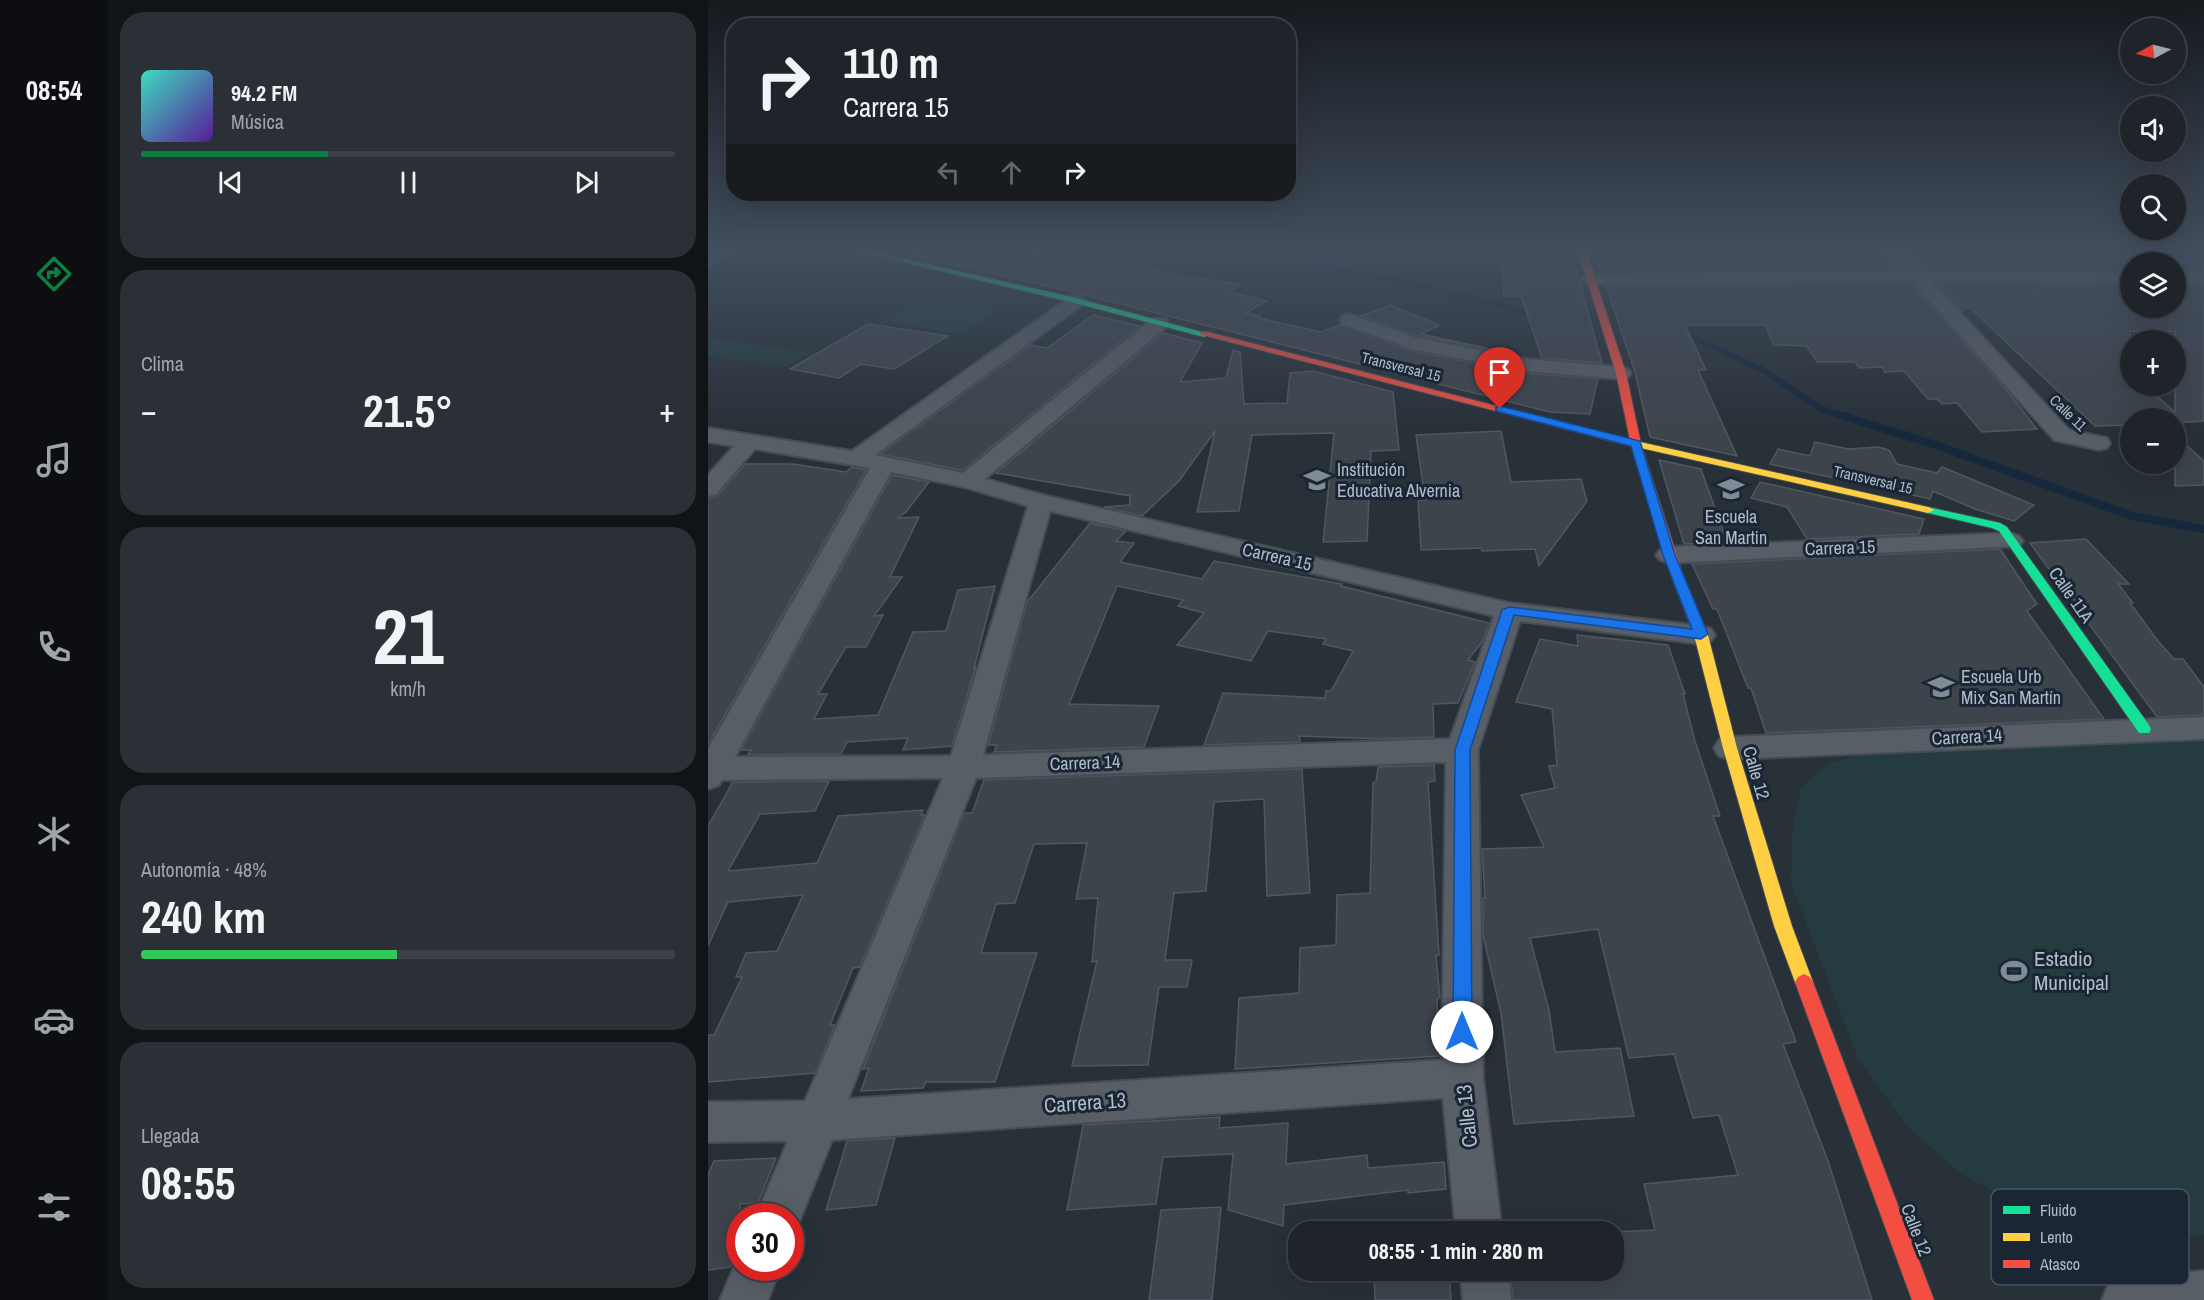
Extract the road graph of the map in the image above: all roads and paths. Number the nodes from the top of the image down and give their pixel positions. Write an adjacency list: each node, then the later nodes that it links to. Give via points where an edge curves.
1 (1065, 309): 14 (street)
2 (1105, 309): 7 (street, Transversal 15)
3 (1600, 309): 10 (street, Calle 12)
4 (1951, 309): 8 (street, Calle 11)
5 (1958, 309): 8 (street, Calle 11)
6 (1349, 320): 10 (street, via 1412,343 1526,365)
7 (1159, 323): 13 (street, Transversal 15); 16 (street)
8 (1968, 324): 9 (street, Calle 11)
9 (1988, 344): 9 (street, Calle 11, via 2062,435 2099,443)
10 (1621, 373): 13 (street, Calle 12)
11 (708, 435): 12 (street, Carrera 15)
12 (748, 442): 14 (street, Carrera 15); 17 (street)
13 (1636, 444): 19 (street, Transversal 15); 21 (street, Calle 12)
14 (856, 458): 15 (street, Carrera 15)
15 (884, 464): 16 (street, Carrera 15); 29 (street)
16 (968, 481): 18 (street, Carrera 15)
17 (708, 489)
18 (1041, 502): 22 (street, Carrera 15); 28 (street)
19 (1948, 513): 20 (street, Calle 11A, via 2000,526)
20 (2010, 541): 21 (street, Carrera 15); 25 (street, Calle 11A)
21 (1669, 555): 23 (street, Calle 12)
22 (1509, 610): 23 (street, Carrera 15); 27 (street, Calle 13)
23 (1701, 634): 26 (street, Calle 12)
24 (2204, 728): 25 (street, Carrera 14)
25 (2144, 729): 26 (street, Carrera 14)
26 (1730, 748): 40 (street, Calle 12, via 1783,926)
27 (1462, 750): 28 (street, Carrera 14); 30 (street, Calle 13)
28 (964, 767): 29 (street, Carrera 14); 31 (street)
29 (710, 772)
30 (1462, 1078): 31 (street, Carrera 13); 34 (street, Calle 13)
31 (818, 1121): 32 (street, Carrera 13); 33 (street)
32 (708, 1122)
33 (784, 1203)
34 (1478, 1221)
35 (752, 1281): 38 (street)
36 (1485, 1281): 39 (street)
37 (2204, 1295): 41 (street)
38 (744, 1300)
39 (1487, 1300)
40 (1923, 1300)
41 (2126, 1300)

